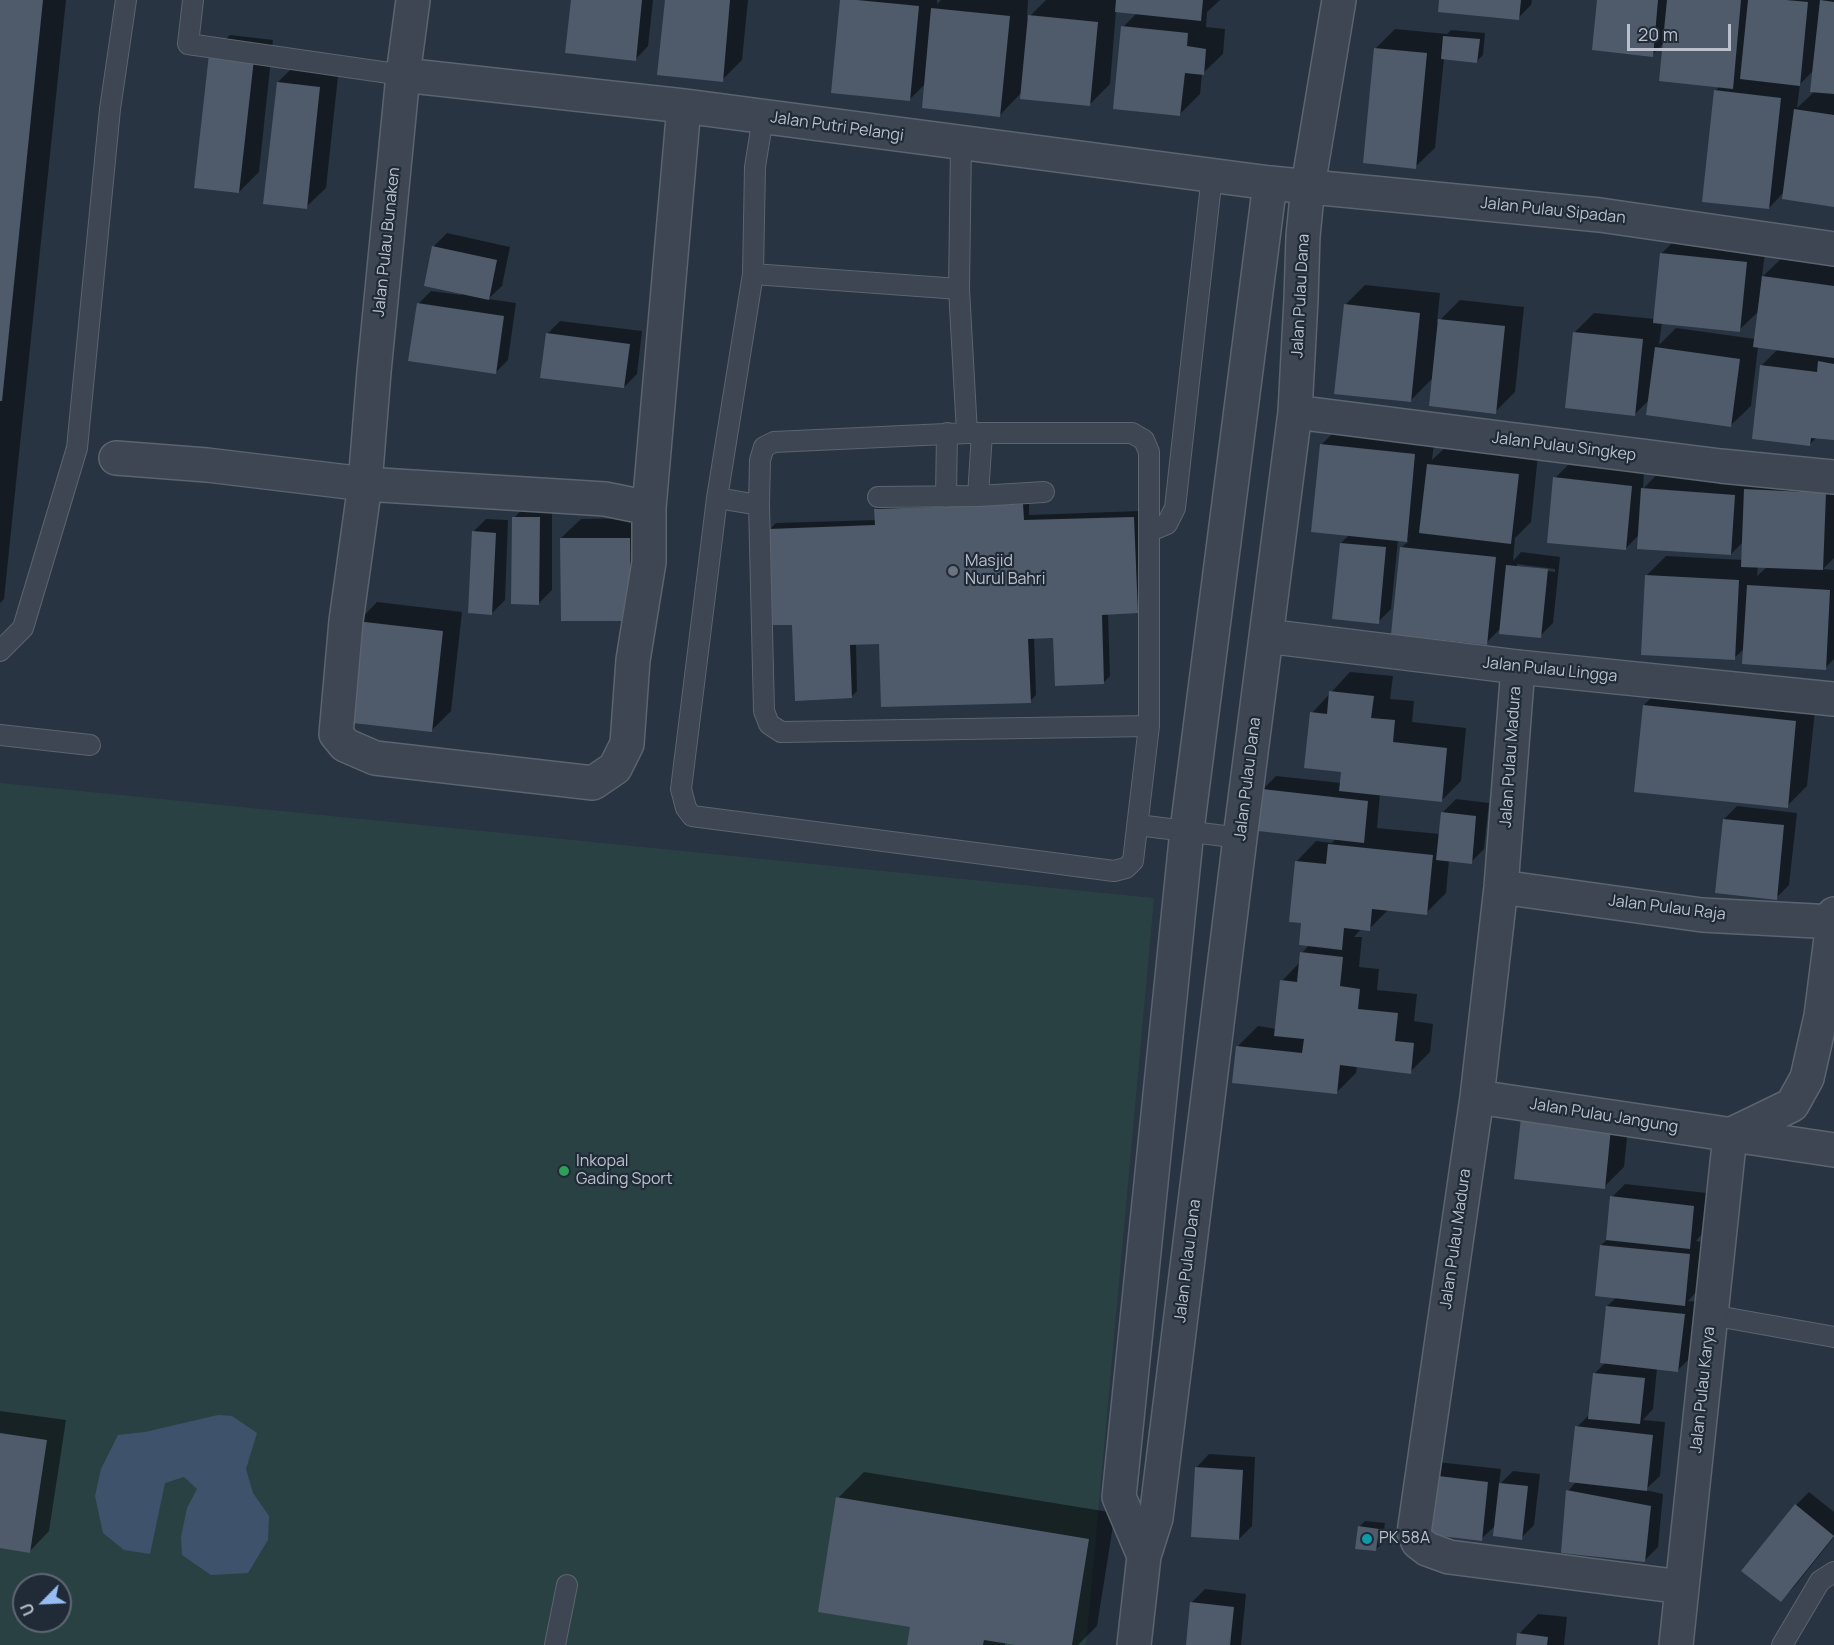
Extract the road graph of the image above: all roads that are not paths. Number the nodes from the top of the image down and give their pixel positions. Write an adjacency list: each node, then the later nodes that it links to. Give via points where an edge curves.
1 (126, 0): 30 (lane, via 110,109 77,448 23,628)
2 (193, 0): 5 (lane, via 188,44)
3 (413, 0): 5 (street, Jalan Pulau Bunaken)
4 (1339, 0): 11 (street, Jalan Pulau Dana)
5 (403, 75): 6 (street, Jalan Putri Pelangi); 20 (street, Jalan Pulau Bunaken)
6 (684, 106): 7 (street, Jalan Putri Pelangi); 27 (street)
7 (764, 117): 8 (street, Jalan Putri Pelangi); 13 (lane, via 755,167)
8 (961, 143): 9 (street, Jalan Putri Pelangi); 14 (lane)
9 (1212, 176): 10 (street, Jalan Putri Pelangi); 28 (lane, via 1175,508 1167,524)
10 (1270, 183): 11 (street, Jalan Pulau Sipadan); 37 (street, Jalan Pulau Dana)
11 (1308, 186): 12 (street, Jalan Pulau Sipadan, via 1600,215); 15 (street, Jalan Pulau Dana)
12 (1834, 249)
13 (753, 274): 14 (lane); 25 (lane)
14 (960, 289): 17 (lane)
15 (1295, 412): 19 (street, Jalan Pulau Singkep); 29 (street, Jalan Pulau Dana)
16 (947, 433): 17 (lane); 24 (lane); 26 (lane, via 774,442 764,447 760,460)
17 (975, 433): 22 (lane); 28 (lane, via 1132,433 1144,440 1149,452)
18 (116, 458): 20 (street)
19 (1834, 477)
20 (365, 484): 27 (street, via 585,497); 27 (street, Jalan Pulau Bunaken, via 346,621 336,734 345,745 375,758 592,783 615,768 627,744 633,660 649,562)
21 (1044, 492): 22 (lane)
22 (978, 496): 24 (lane)
23 (878, 497): 24 (lane)
24 (946, 497)
25 (717, 498): 26 (lane); 36 (lane, via 681,789 692,816 1114,871 1133,861)
26 (759, 505): 33 (lane, via 764,711 770,724 781,732)
27 (650, 508)
28 (1150, 531): 33 (lane)
29 (1266, 636): 31 (street, Jalan Pulau Lingga); 38 (street, Jalan Pulau Dana)
30 (0, 651)
31 (1518, 667): 32 (street, Jalan Pulau Lingga); 39 (street, Jalan Pulau Madura)
32 (1834, 699)
33 (1149, 726): 36 (lane)
34 (0, 735): 35 (lane)
35 (90, 745)
36 (1138, 825): 37 (lane)
37 (1187, 830): 38 (lane); 46 (street, Jalan Pulau Dana, via 1119,1497)
38 (1240, 838): 46 (street, Jalan Pulau Dana, via 1156,1518)
39 (1501, 886): 40 (street, Jalan Pulau Raja, via 1702,915); 41 (street, Jalan Pulau Madura)
40 (1834, 919): 42 (street, via 1821,1016 1807,1078 1792,1105)
41 (1477, 1097): 42 (street, Jalan Pulau Jangung); 49 (street, Jalan Pulau Madura, via 1414,1533 1427,1549 1449,1557)
42 (1730, 1135): 43 (street, Jalan Pulau Jangung); 44 (street, Jalan Pulau Karya)
43 (1834, 1150)
44 (1711, 1315): 45 (lane); 49 (street, Jalan Pulau Karya)
45 (1834, 1337)
46 (1144, 1557): 51 (street, Jalan Pulau Dana)
47 (1834, 1572): 53 (lane, via 1820,1581)
48 (567, 1585): 50 (lane)
49 (1682, 1587): 52 (street, Jalan Pulau Karya)
50 (555, 1645)
51 (1134, 1645)
52 (1676, 1645)
53 (1782, 1645)

